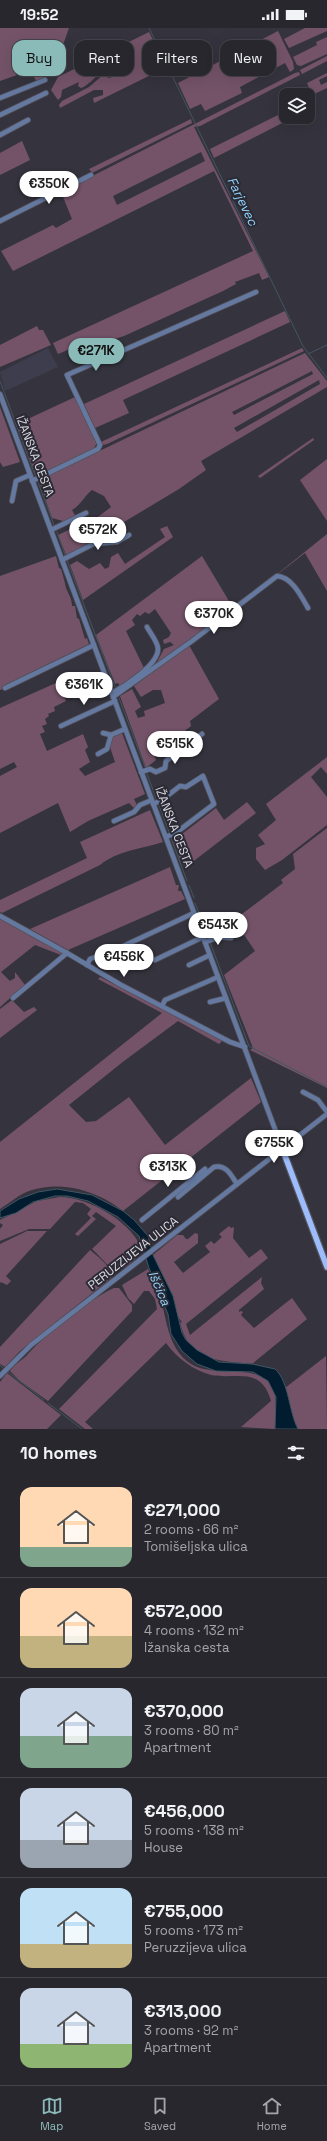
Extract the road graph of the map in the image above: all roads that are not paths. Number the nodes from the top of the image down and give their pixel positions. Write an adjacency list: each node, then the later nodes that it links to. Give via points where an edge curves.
1 (45, 80): 3 (street)
2 (46, 93): 4 (street)
3 (0, 98)
4 (0, 115)
5 (28, 120): 6 (street)
6 (0, 135)
7 (91, 175): 8 (street)
8 (0, 221)
9 (256, 292): 12 (street, via 67,375 100,445 98,450)
10 (0, 394): 11 (street, IŽANSKA CESTA)
11 (30, 475): 12 (street, IŽANSKA CESTA); 13 (street, via 16,481)
12 (32, 481): 15 (street, IŽANSKA CESTA)
13 (12, 501)
14 (86, 513): 15 (street)
15 (51, 530): 17 (street, IŽANSKA CESTA)
16 (129, 535): 17 (street, via 117,542 93,544)
17 (62, 560): 20 (street, IŽANSKA CESTA)
18 (308, 608): 22 (street, via 289,582 277,576)
19 (147, 627): 22 (street, via 158,647 157,656)
20 (94, 644): 21 (street); 22 (street, IŽANSKA CESTA)
21 (6, 688)
22 (113, 697): 23 (street); 24 (street, IŽANSKA CESTA)
23 (61, 726)
24 (125, 729): 27 (street); 29 (street, IŽANSKA CESTA)
25 (103, 733): 27 (street)
26 (202, 734): 29 (street, via 166,761 166,768 156,772 150,769)
27 (111, 735): 28 (street, via 107,749)
28 (98, 754)
29 (141, 772): 30 (street, IŽANSKA CESTA)
30 (152, 802): 31 (street, via 140,804 134,812); 32 (street, IŽANSKA CESTA); 32 (street, via 162,800 180,786 186,787 203,776 214,804 177,832)
31 (114, 821)
32 (166, 837): 33 (street, IŽANSKA CESTA)
33 (194, 913): 36 (street, IŽANSKA CESTA); 41 (street, via 90,959)
34 (0, 916): 37 (street)
35 (231, 938): 36 (street)
36 (204, 939): 38 (street, IŽANSKA CESTA); 39 (street)
37 (67, 953): 41 (street); 43 (street)
38 (210, 955): 40 (street); 42 (street, IŽANSKA CESTA)
39 (155, 960)
40 (189, 965)
41 (87, 966): 46 (street)
42 (218, 977): 44 (street, IŽANSKA CESTA); 46 (street, via 165,1000)
43 (13, 998)
44 (226, 998): 45 (street); 47 (street, IŽANSKA CESTA)
45 (210, 1002)
46 (162, 1006): 47 (street)
47 (244, 1047): 50 (street, IŽANSKA CESTA)
48 (303, 1092): 49 (street, via 318,1100)
49 (327, 1113): 50 (street, PERUZZIJEVA ULICA)
50 (282, 1148): 52 (street, PERUZZIJEVA ULICA); 55 (main road, IŽANSKA CESTA)
51 (205, 1169): 54 (street)
52 (237, 1184): 53 (street, via 225,1168 218,1166); 56 (street, PERUZZIJEVA ULICA, via 31,1345)
53 (178, 1197)
54 (142, 1220)
55 (327, 1267)
56 (1, 1375)

